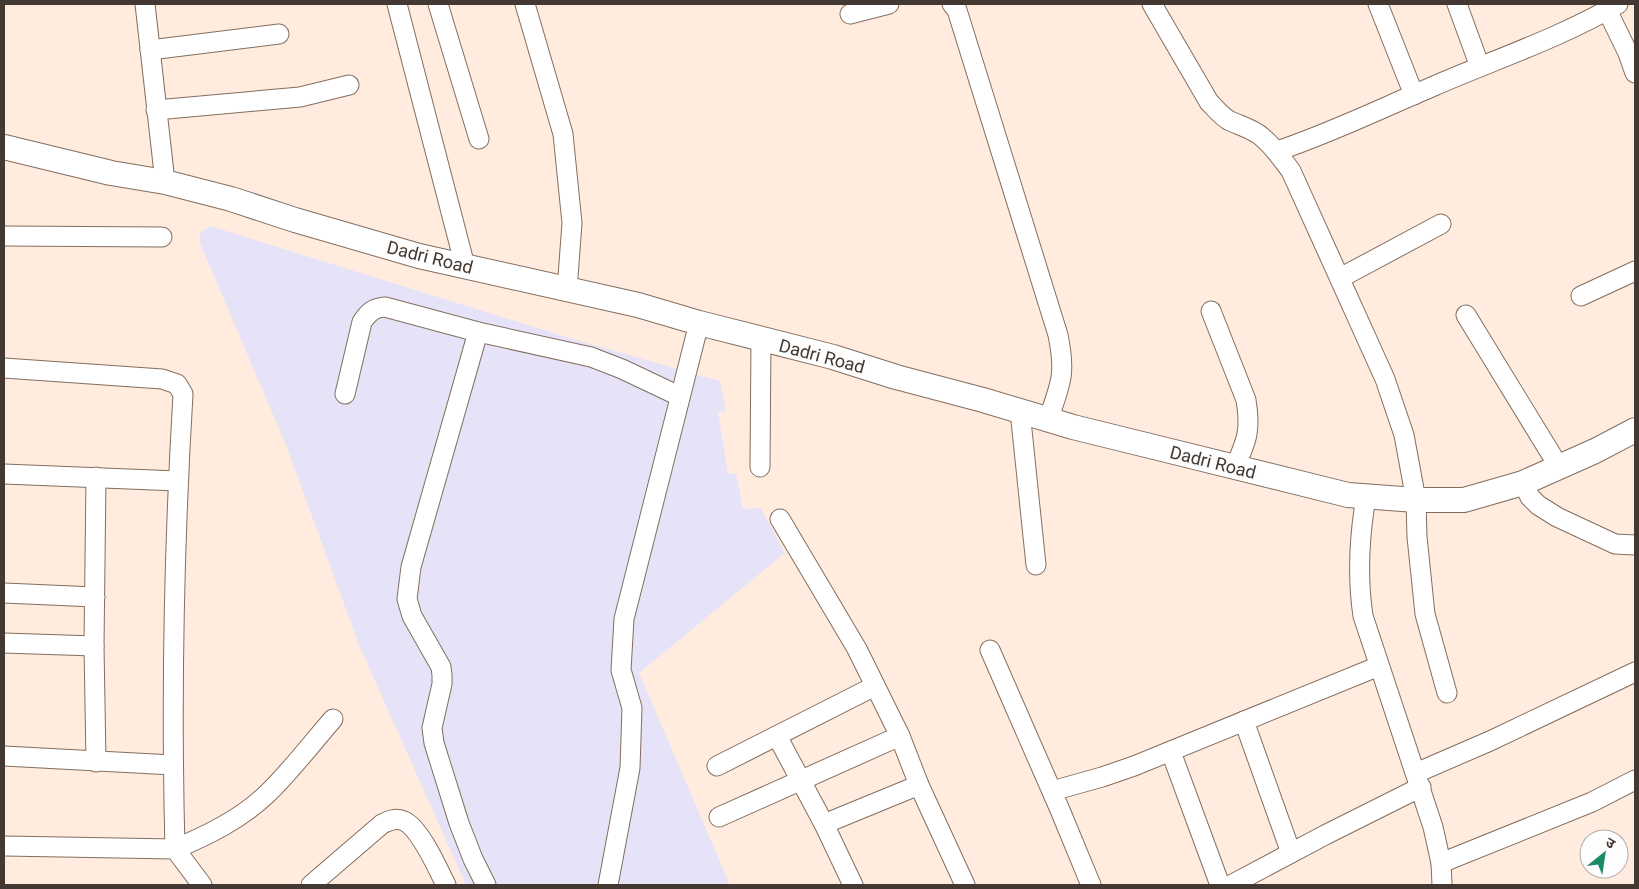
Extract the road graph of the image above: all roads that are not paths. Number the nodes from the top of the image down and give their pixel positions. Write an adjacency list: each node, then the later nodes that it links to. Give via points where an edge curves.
1 (145, 4): 13 (street)
2 (397, 4): 26 (street)
3 (438, 4): 19 (street)
4 (524, 4): 29 (street, via 563,134 572,222)
5 (888, 4): 11 (street)
6 (952, 4): 40 (street, via 957,10 1058,335 1063,372)
7 (1152, 4): 21 (street, via 1209,102 1220,114 1262,137)
8 (1378, 4): 17 (street)
9 (1457, 4): 14 (street)
10 (1613, 7): 14 (street, via 1581,25); 15 (street)
11 (850, 14)
12 (279, 34): 13 (street)
13 (150, 50): 18 (street)
14 (1480, 67): 17 (street)
15 (1635, 73)
16 (350, 85): 18 (street, via 300,97)
17 (1414, 95): 21 (street, via 1308,141)
18 (156, 110): 22 (street)
19 (479, 139)
20 (4, 147): 22 (main road, Dadri Road, via 111,173)
21 (1276, 151): 28 (street, via 1291,171)
22 (165, 182): 26 (main road, Dadri Road, via 391,248)
23 (1441, 224): 28 (street)
24 (4, 236): 25 (street)
25 (162, 237)
26 (465, 266): 29 (main road, Dadri Road)
27 (1635, 271): 30 (street)
28 (1340, 278): 50 (street, via 1393,401 1404,435)
29 (567, 290): 33 (main road, Dadri Road)
30 (1580, 296)
31 (1211, 311): 43 (street, via 1246,400 1248,432)
32 (1466, 315): 44 (street)
33 (698, 323): 35 (main road, Dadri Road); 38 (street)
34 (478, 332): 37 (street, via 385,306 375,308 362,322); 38 (street, via 591,357); 86 (street, via 411,568 407,599 412,616 441,667 442,684 432,728 434,743 473,860)
35 (761, 339): 39 (main road, Dadri Road); 42 (street)
36 (4, 368): 47 (street, via 162,379 177,384 183,394)
37 (345, 394)
38 (679, 396): 87 (street, via 624,619 621,670 632,708 630,768)
39 (1020, 411): 40 (main road, Dadri Road); 53 (street)
40 (1048, 420): 43 (main road, Dadri Road)
41 (1635, 430): 44 (main road, Dadri Road)
42 (760, 467)
43 (1235, 467): 49 (main road, Dadri Road)
44 (1559, 467): 48 (main road, Dadri Road)
45 (4, 474): 46 (street)
46 (96, 477): 47 (street); 55 (street)
47 (178, 481): 70 (street)
48 (1523, 483): 50 (main road, Dadri Road, via 1464,500); 52 (street, via 1530,497 1557,517 1615,544)
49 (1366, 497): 50 (main road, Dadri Road); 59 (street, via 1361,528 1359,591 1363,616)
50 (1416, 500): 62 (street, via 1426,614)
51 (780, 519): 61 (street, via 857,649)
52 (1635, 546)
53 (1036, 565)
54 (4, 593): 55 (street)
55 (95, 597): 57 (street)
56 (4, 643): 57 (street)
57 (94, 646): 69 (street)
58 (990, 650): 76 (street)
59 (1379, 666): 64 (street); 72 (street)
60 (1635, 672): 72 (street, via 1490,741)
61 (875, 686): 65 (street); 66 (street)
62 (1447, 693)
63 (333, 719): 80 (street, via 267,794 244,813)
64 (1244, 721): 67 (street); 81 (street)
65 (777, 736): 71 (street); 74 (street)
66 (900, 736): 74 (street); 75 (street)
67 (1171, 752): 76 (street); 91 (street)
68 (4, 756): 69 (street)
69 (96, 762): 70 (street)
70 (173, 766): 80 (street)
71 (717, 766)
72 (1418, 780): 81 (street); 82 (street)
73 (1635, 780): 82 (street, via 1592,802)
74 (800, 781): 77 (street); 78 (street)
75 (919, 785): 78 (street); 89 (street)
76 (1052, 791): 90 (street)
77 (719, 817)
78 (824, 824): 88 (street)
79 (4, 846): 80 (street)
80 (175, 849): 83 (street)
81 (1292, 853): 92 (street)
82 (1441, 864): 93 (street)
83 (202, 885)
84 (310, 885): 85 (street, via 382,824 391,820 404,820 415,831)
85 (446, 885)
86 (486, 885)
87 (608, 885)
88 (853, 885)
89 (965, 885)
90 (1091, 885)
91 (1220, 885)
92 (1231, 885)
93 (1442, 885)

